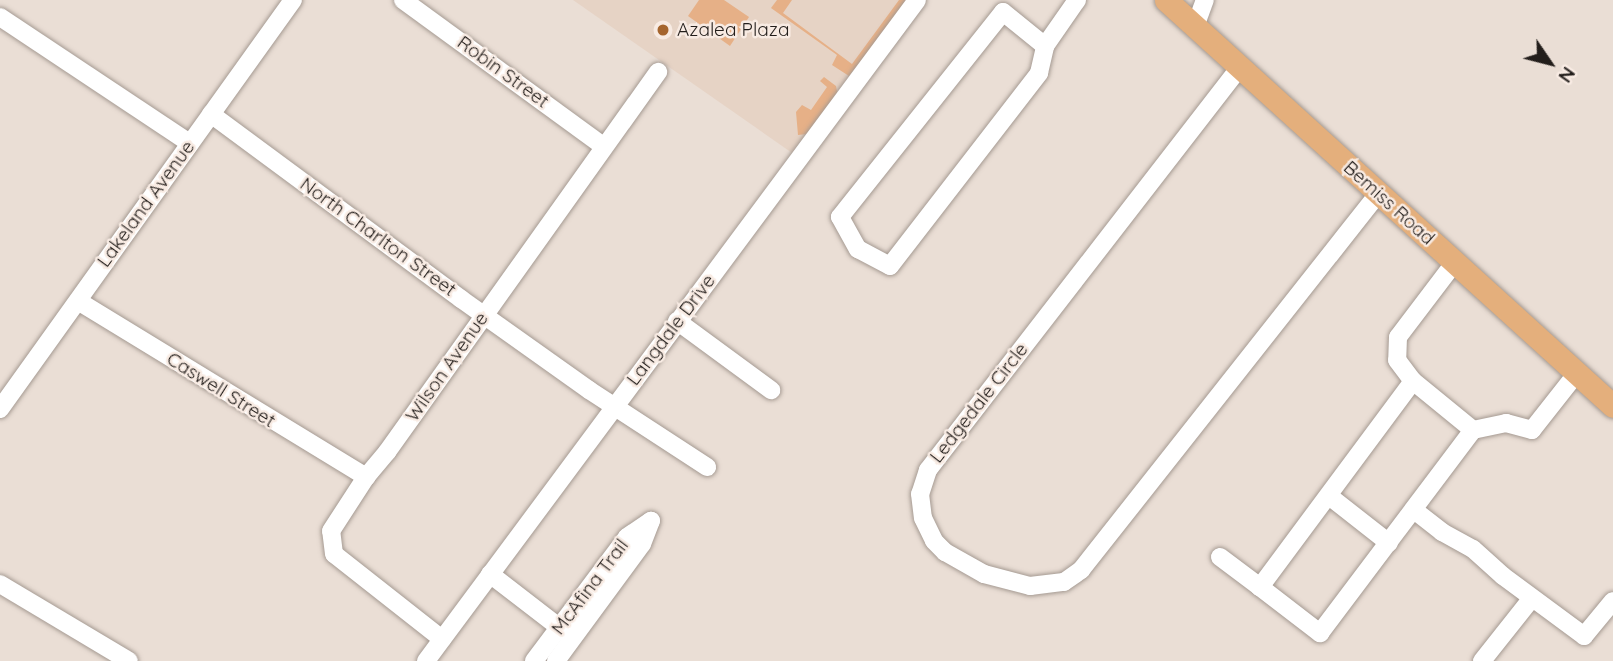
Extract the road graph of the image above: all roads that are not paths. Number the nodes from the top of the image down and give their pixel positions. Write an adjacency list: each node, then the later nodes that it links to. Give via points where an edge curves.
1 (293, 0): 12 (street, Lakeland Avenue)
2 (403, 0): 14 (street, Robin Street)
3 (917, 0): 19 (street, Langdale Drive)
4 (1077, 0): 9 (street)
5 (1166, 0): 8 (main road, Bemiss Road)
6 (1205, 0): 8 (street)
7 (0, 17): 13 (street)
8 (1195, 27): 10 (main road, Bemiss Road)
9 (1045, 46): 9 (street, via 1039,73 890,265 858,249 840,217 1003,12)
10 (1240, 67): 15 (main road, Bemiss Road); 15 (street, Ledgedale Circle, via 928,470 920,494 923,518 945,552 984,574 1030,586 1064,582 1082,570)
11 (658, 72): 14 (street, Wilson Avenue)
12 (211, 114): 13 (street, Lakeland Avenue); 18 (street, North Charlton Street)
13 (190, 143): 17 (street, Lakeland Avenue)
14 (603, 146): 18 (street, Wilson Avenue)
15 (1379, 193): 16 (main road, Bemiss Road)
16 (1455, 262): 20 (main road, Bemiss Road); 21 (street, via 1398,337 1398,360)
17 (78, 301): 25 (street, Lakeland Avenue); 28 (street, Caswell Street)
18 (484, 314): 23 (street, North Charlton Street); 28 (street, Wilson Avenue)
19 (677, 321): 22 (street); 23 (street, Langdale Drive)
20 (1576, 374): 24 (main road, Bemiss Road); 26 (street, via 1532,430 1506,423)
21 (1413, 381): 26 (street); 29 (street)
22 (771, 390)
23 (616, 405): 27 (street, North Charlton Street); 33 (street, Langdale Drive)
24 (1613, 406)
25 (0, 409)
26 (1473, 430): 30 (street)
27 (707, 467)
28 (366, 477): 40 (street, Wilson Avenue, via 331,531 334,554)
29 (1329, 496): 31 (street); 36 (street)
30 (1414, 510): 31 (street); 37 (street, via 1473,549)
31 (1389, 542): 36 (street, via 1320,633)
32 (1220, 556): 36 (street)
33 (490, 574): 39 (street); 40 (street, Langdale Drive)
34 (606, 579): 39 (street, McAfina Trail)
35 (0, 584): 41 (street)
36 (1260, 587)
37 (1532, 598): 38 (street, via 1584,636); 45 (street)
38 (1613, 601)
39 (566, 633): 43 (street, McAfina Trail); 44 (street, McAfina Trail)
40 (442, 639): 42 (street, Langdale Drive)
41 (129, 661)
42 (426, 661)
43 (534, 661)
44 (556, 661)
45 (1482, 661)

